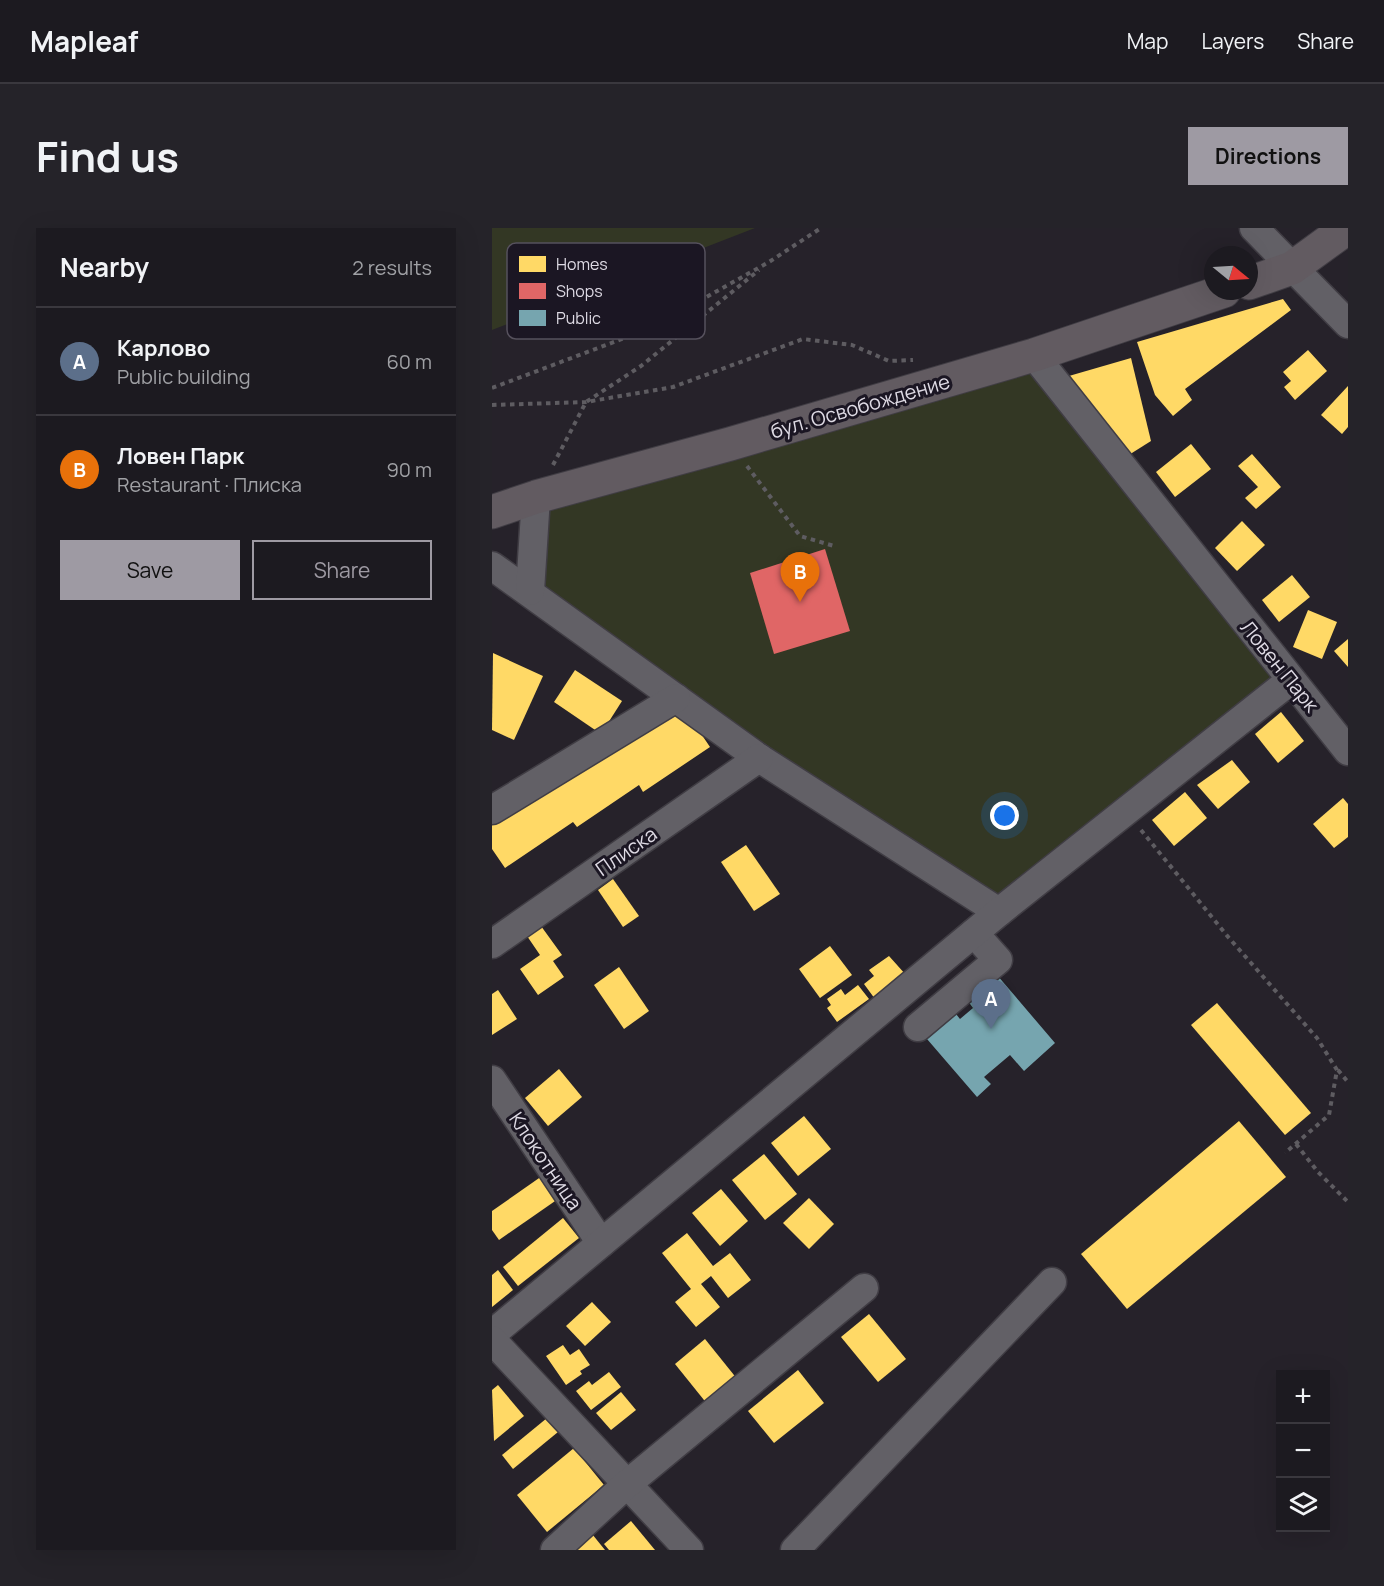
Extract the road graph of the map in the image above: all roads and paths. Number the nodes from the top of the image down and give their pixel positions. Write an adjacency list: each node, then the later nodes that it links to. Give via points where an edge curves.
1 (821, 228): 4 (path)
2 (1254, 228): 5 (street)
3 (1347, 228): 5 (main road)
4 (769, 262): 7 (path); 9 (path)
5 (1292, 268): 6 (main road); 10 (street)
6 (1258, 280)
7 (705, 298)
8 (1204, 298): 13 (main road, бул. Освобождение)
9 (705, 314)
10 (1344, 314)
11 (622, 339): 15 (path)
12 (674, 339): 16 (path)
13 (1034, 356): 19 (main road, бул. Освобождение); 24 (street, Ловен Парк)
14 (921, 359): 16 (path, via 889,361 852,345 803,339 673,387)
15 (492, 388)
16 (586, 402): 17 (path); 19 (path)
17 (492, 405)
18 (746, 465): 21 (path, via 800,536)
19 (536, 497): 20 (main road, бул. Освобождение); 23 (street)
20 (492, 512)
21 (834, 546)
22 (492, 566): 23 (street)
23 (530, 591): 25 (street)
24 (1291, 680): 26 (street, Ловен Парк); 29 (street)
25 (676, 698): 27 (street); 28 (street)
26 (1348, 751)
27 (759, 759): 30 (street); 32 (street, Плиска)
28 (492, 810)
29 (1126, 810): 30 (street); 34 (path, via 1229,938 1317,1038)
30 (999, 912): 31 (street)
31 (974, 933): 33 (street, via 998,960); 40 (street)
32 (492, 944)
33 (918, 1027)
34 (1338, 1070): 36 (path); 37 (path, via 1329,1115)
35 (492, 1080): 40 (street, Клокотница)
36 (1348, 1082)
37 (1296, 1144): 38 (path); 39 (path)
38 (1285, 1153)
39 (1348, 1202)
40 (601, 1243): 43 (street)
41 (1052, 1282): 48 (street)
42 (864, 1288): 45 (street)
43 (492, 1334)
44 (492, 1340): 45 (street)
45 (626, 1485): 46 (street); 47 (street)
46 (555, 1550)
47 (689, 1550)
48 (795, 1550)

